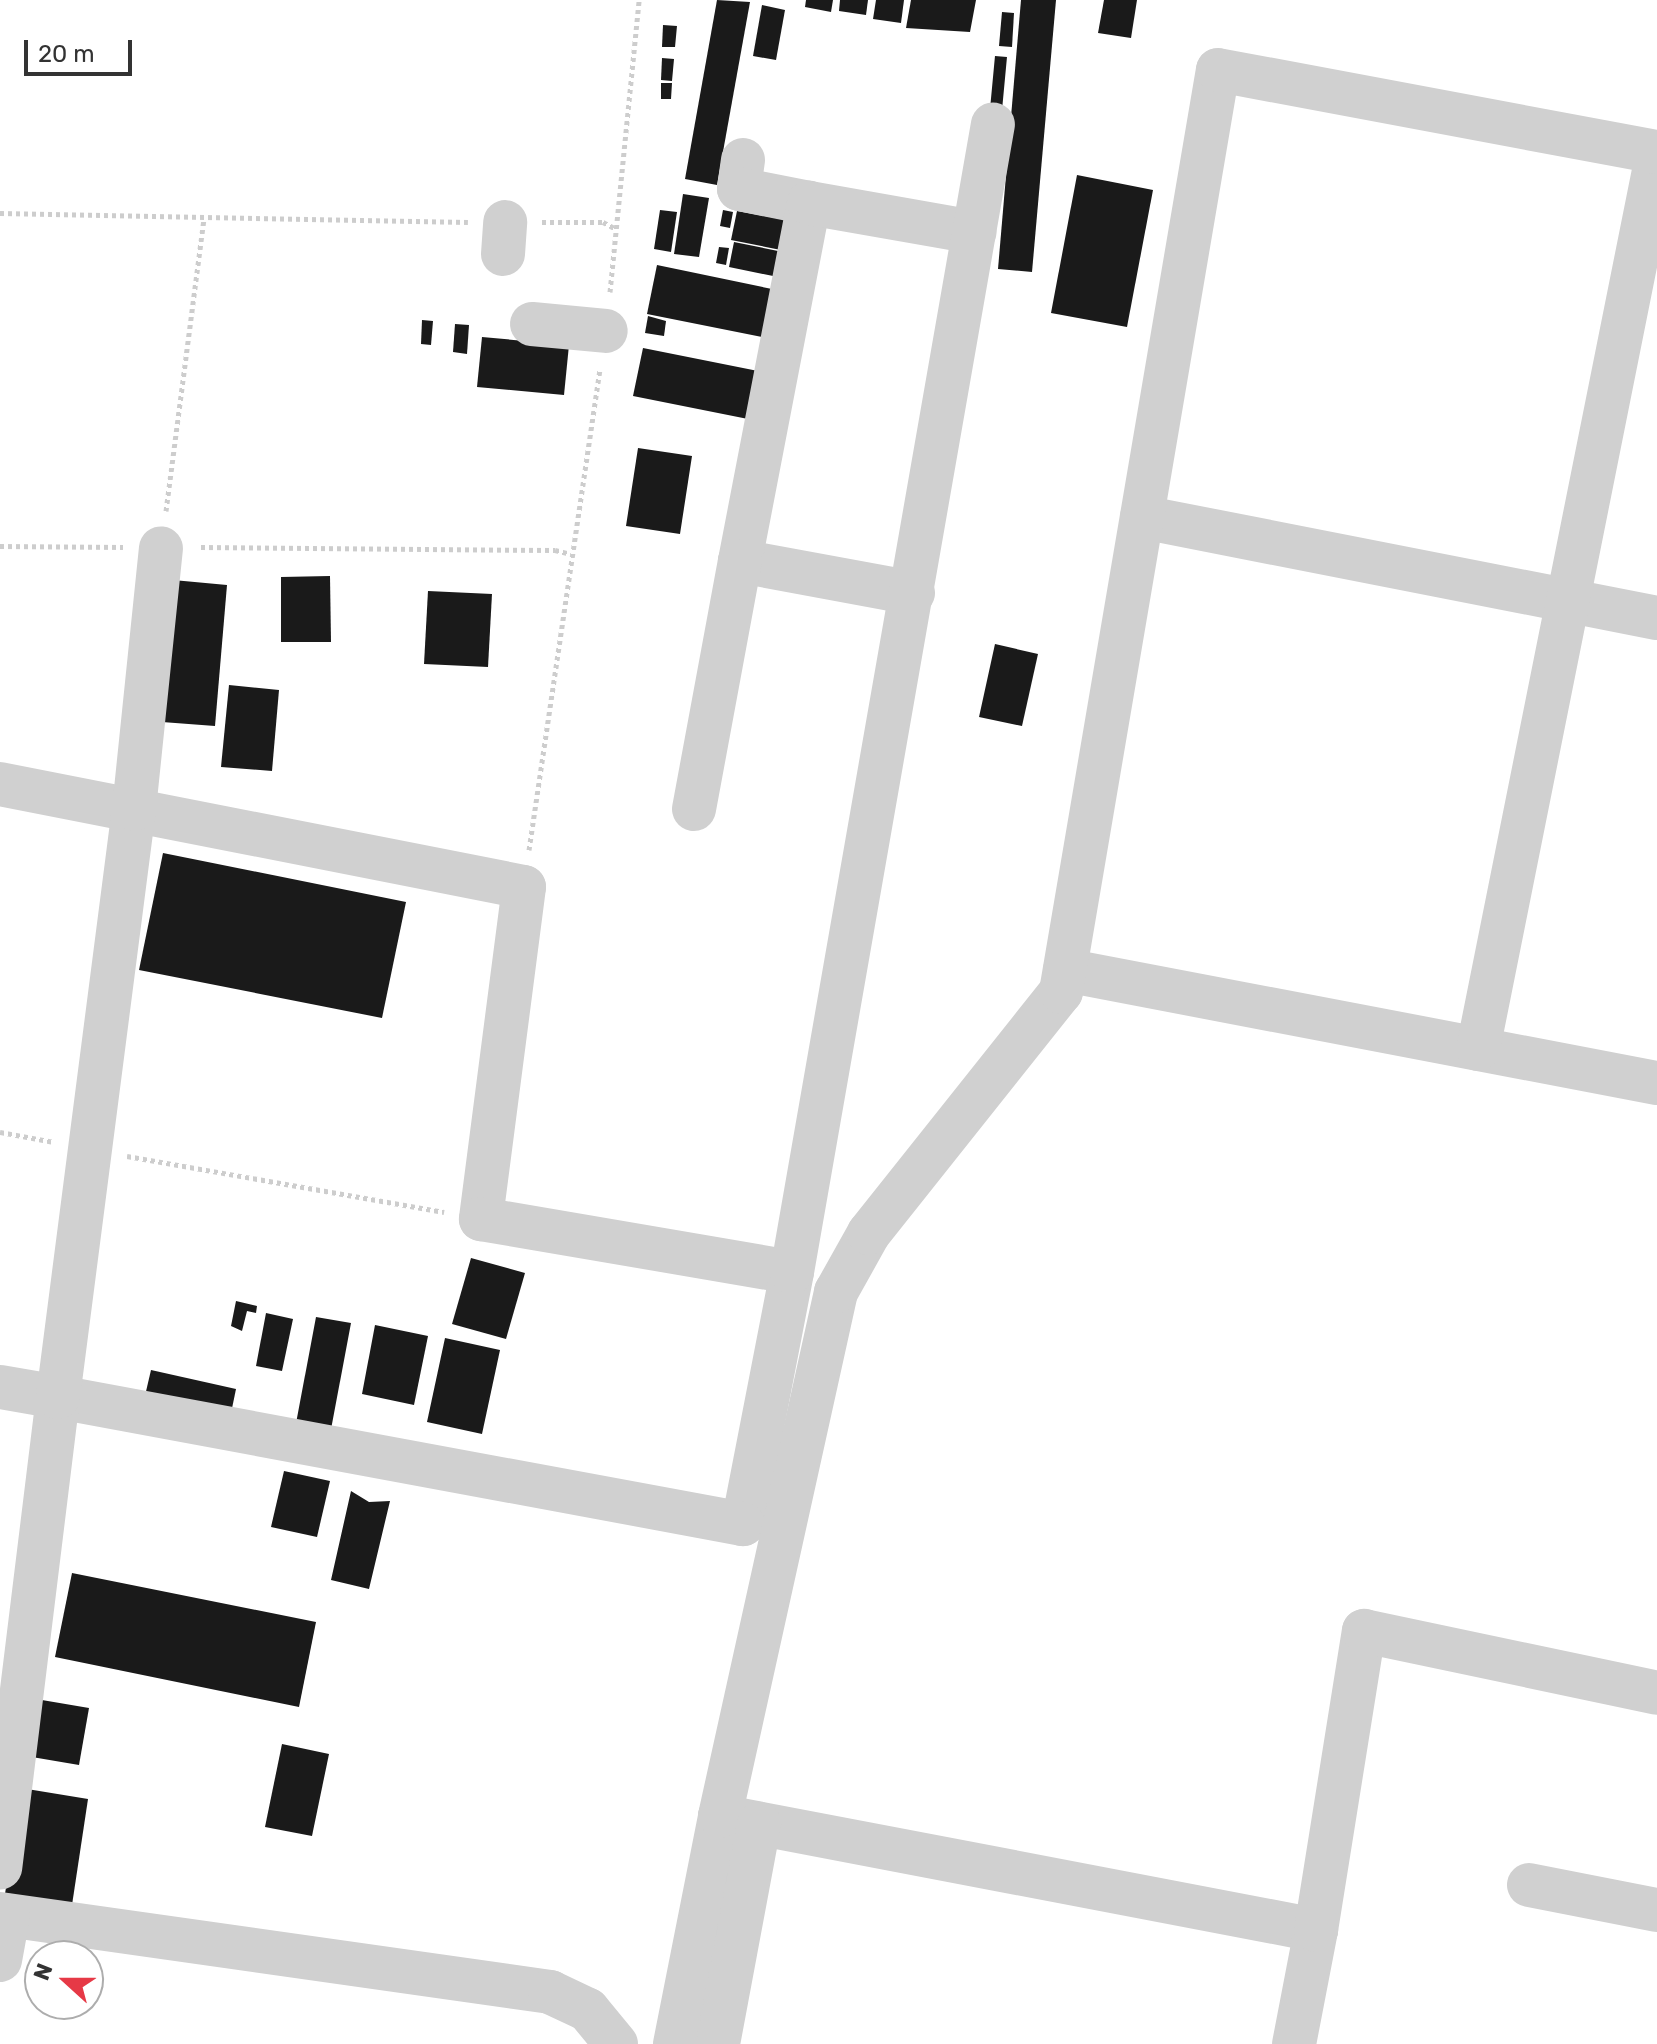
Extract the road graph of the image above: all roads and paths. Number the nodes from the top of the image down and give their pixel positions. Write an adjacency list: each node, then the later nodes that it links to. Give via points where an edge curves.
1 (639, 0): 8 (path)
2 (993, 124): 9 (street)
3 (1657, 154): 12 (street, via 1218,70); 18 (street)
4 (743, 160): 5 (street, via 739,189)
5 (809, 203): 9 (street); 16 (street)
6 (0, 213): 7 (path)
7 (204, 217): 8 (path, via 504,238 603,222); 14 (path)
8 (616, 229): 11 (path)
9 (974, 232): 17 (street)
10 (532, 324): 11 (street)
11 (606, 331): 15 (path)
12 (1142, 517): 18 (street); 24 (street)
13 (0, 546): 14 (path)
14 (161, 548): 15 (path, via 356,546); 21 (street)
15 (571, 554): 23 (path)
16 (740, 561): 17 (street); 22 (street)
17 (913, 593): 30 (street)
18 (1568, 601): 19 (street); 25 (street)
19 (1657, 618)
20 (0, 784): 21 (street)
21 (134, 809): 23 (street); 28 (street)
22 (694, 809)
23 (524, 887): 29 (street)
24 (1065, 970): 25 (street); 34 (street, via 1061,992 869,1233 836,1292)
25 (1478, 1049): 26 (street)
26 (1657, 1083)
27 (0, 1132): 28 (path)
28 (86, 1149): 29 (path); 32 (street)
29 (481, 1219): 30 (street)
30 (792, 1272): 32 (street, via 743,1524)
31 (0, 1387): 32 (street)
32 (58, 1397): 35 (street)
33 (1657, 1693): 39 (street, via 1364,1631)
34 (739, 1820): 39 (street); 42 (street); 43 (street)
35 (0, 1867)
36 (1529, 1885): 37 (street)
37 (1657, 1910)
38 (4, 1915): 40 (street); 41 (street, via 550,1992 588,2010)
39 (1316, 1930): 44 (street)
40 (0, 1960)
41 (616, 2044)
42 (675, 2044)
43 (718, 2044)
44 (1294, 2044)

